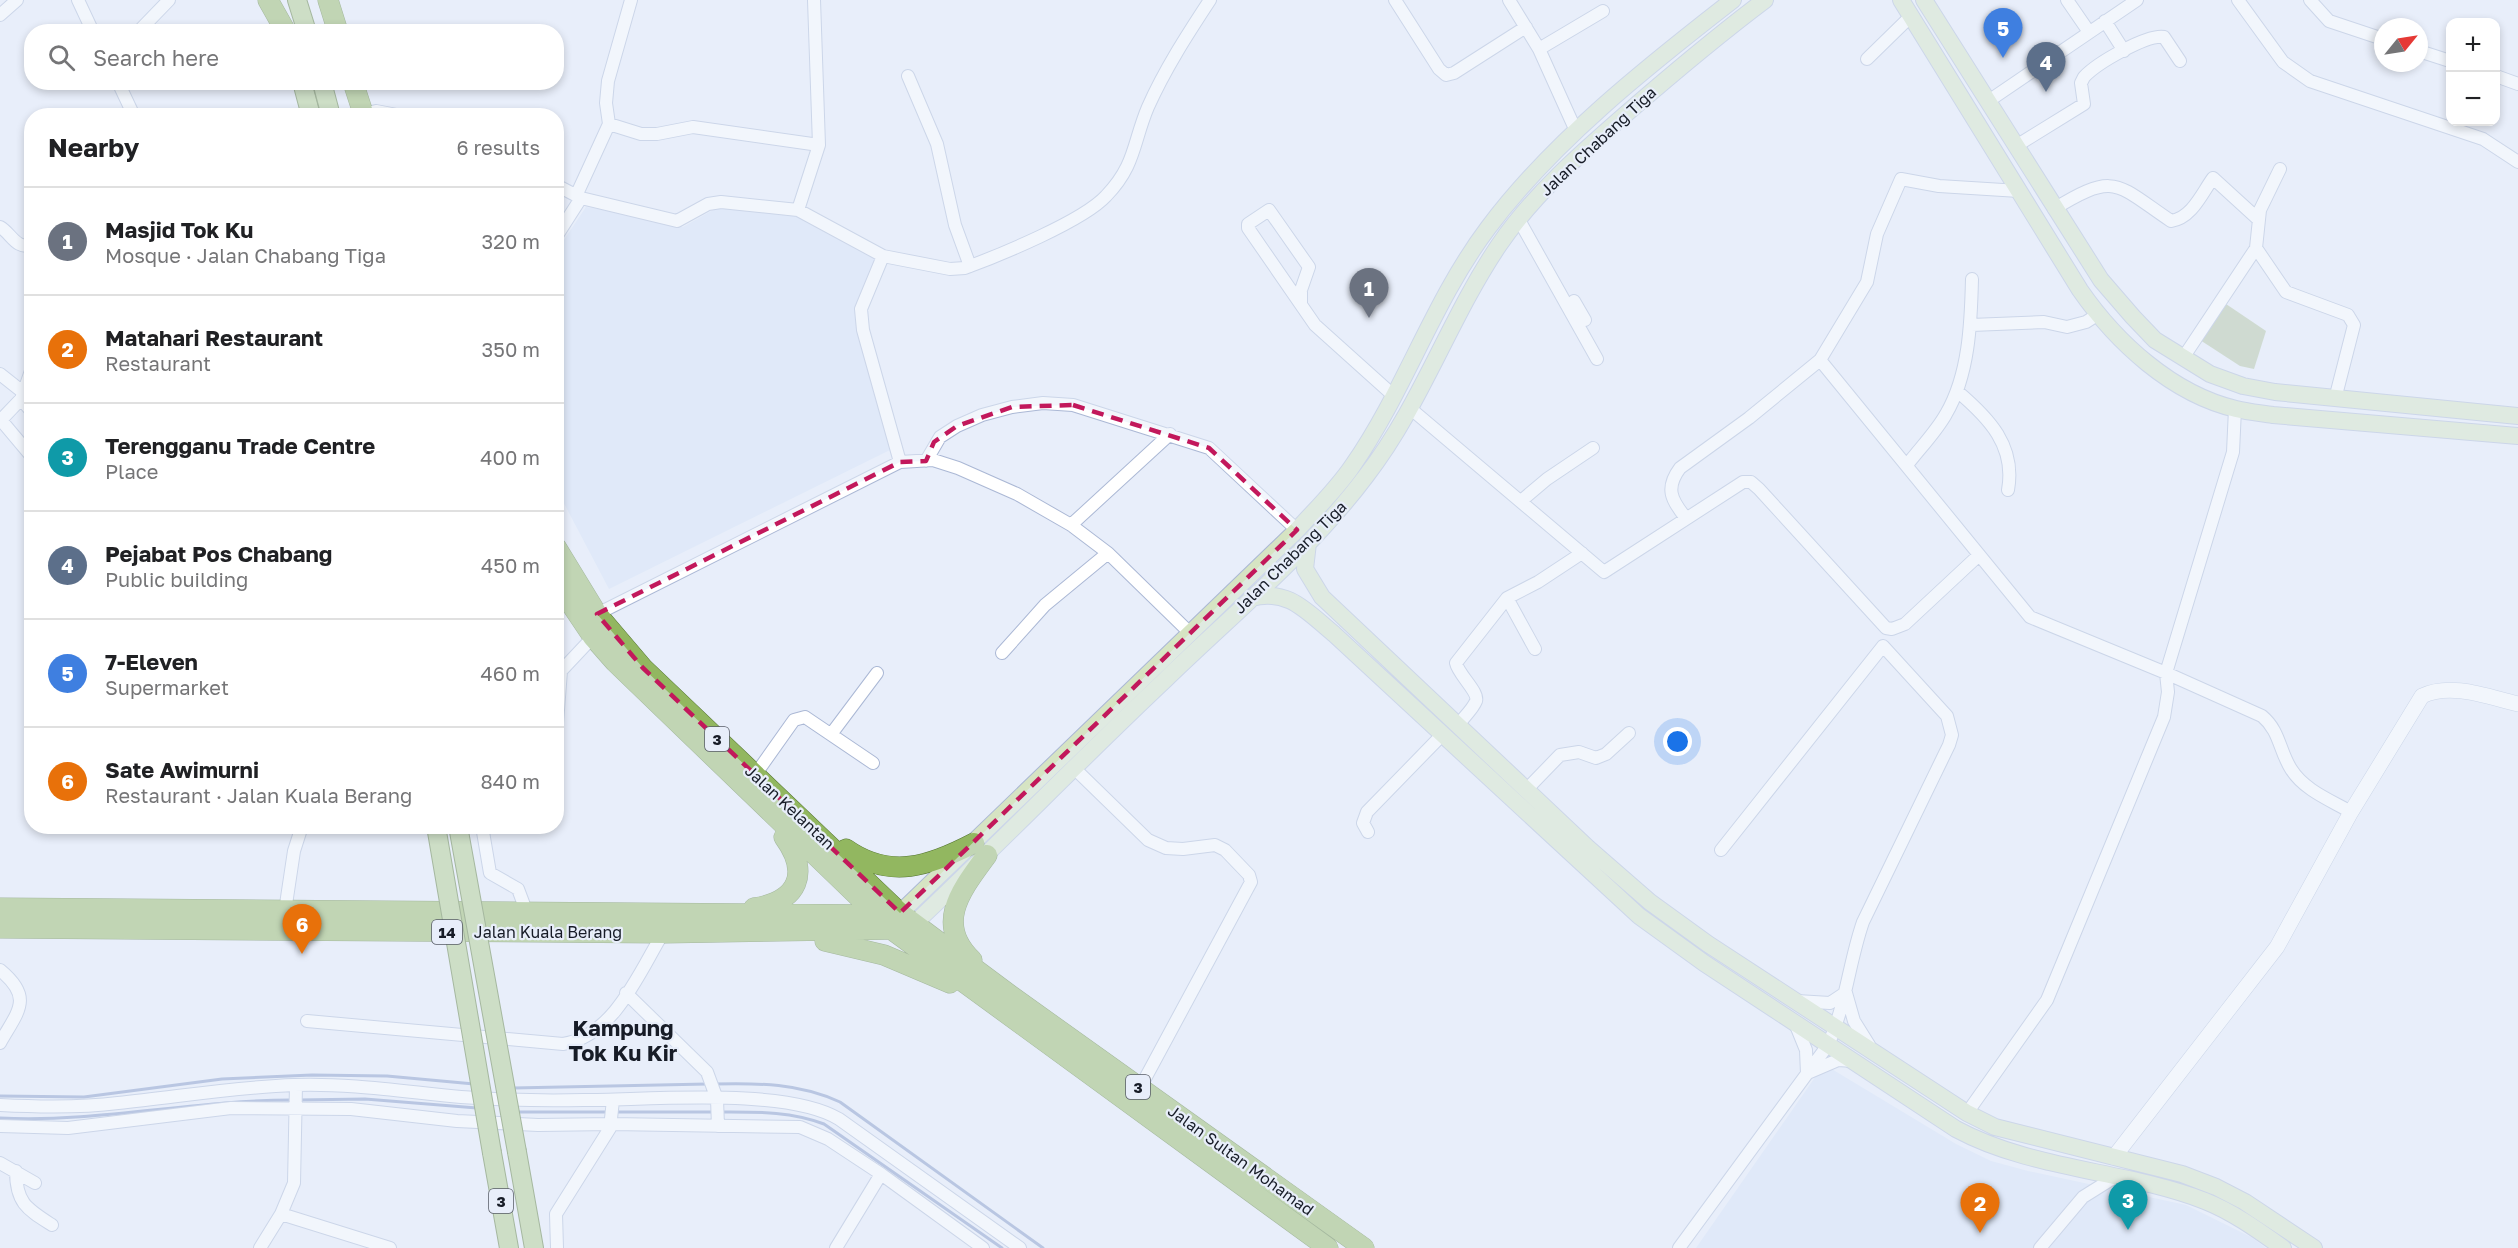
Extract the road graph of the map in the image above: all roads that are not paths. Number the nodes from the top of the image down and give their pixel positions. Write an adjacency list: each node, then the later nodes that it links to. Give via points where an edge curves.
1 (17, 0): 22 (street)
2 (78, 0): 25 (street)
3 (169, 0): 26 (street)
4 (268, 0): 27 (highway)
5 (277, 0): 28 (main road)
6 (297, 0): 29 (main road)
7 (328, 0): 30 (highway)
8 (632, 0): 54 (street, via 608,81)
9 (814, 0): 56 (street)
10 (1210, 0): 72 (street, via 1158,85 1132,159 1107,195 1085,214)
11 (1395, 0): 31 (street, via 1446,75)
12 (1509, 0): 31 (street)
13 (1733, 0): 55 (main road, Jalan Chabang Tiga)
14 (1765, 0): 65 (main road, Jalan Chabang Tiga, via 1711,40 1584,149)
15 (1901, 0): 23 (main road)
16 (1924, 0): 48 (main road)
17 (2067, 0): 32 (street)
18 (2137, 0): 24 (street)
19 (2238, 0): 58 (street, via 2283,62 2310,81 2483,139)
20 (2310, 0): 33 (street, via 2329,21)
21 (1603, 11): 34 (street)
22 (0, 15)
23 (1911, 16): 37 (street); 61 (main road)
24 (2105, 21): 32 (street); 35 (street)
25 (89, 24)
26 (146, 24)
27 (282, 24)
28 (284, 24)
29 (304, 24)
30 (336, 24)
31 (1526, 27): 34 (street)
32 (2089, 32): 48 (street)
33 (2374, 36)
34 (1539, 49): 55 (street)
35 (2124, 51): 39 (street, via 2156,36 2164,37); 57 (street, via 2084,77 2084,104)
36 (2428, 54): 38 (street)
37 (1867, 59)
38 (2446, 59)
39 (2180, 61)
40 (908, 76): 72 (street, via 937,144 955,225)
41 (2500, 77): 42 (street)
42 (2518, 84)
43 (122, 90): 49 (street)
44 (304, 90): 50 (main road)
45 (320, 90): 51 (highway)
46 (325, 90): 52 (main road, bridge)
47 (355, 90): 53 (highway)
48 (1987, 102): 57 (main road)
49 (130, 108)
50 (309, 108)
51 (329, 108)
52 (330, 108)
53 (361, 108)
54 (609, 124): 56 (street, via 641,134 693,127); 62 (street)
55 (1576, 131): 85 (main road, Jalan Chabang Tiga, via 1487,229 1453,283)
56 (819, 145): 64 (street)
57 (2016, 146): 63 (main road)
58 (2518, 162)
59 (2280, 169): 66 (street)
60 (564, 189): 62 (street)
61 (2019, 191): 75 (main road); 80 (street, via 1939,186 1901,179 1877,234 1867,282)
62 (578, 197): 64 (street, via 677,221 708,204 722,202); 67 (street)
63 (2054, 209): 66 (street, via 2086,189 2114,185 2171,221 2179,220 2187,216 2213,178); 78 (main road, via 2101,280 2133,318 2155,340)
64 (798, 210): 71 (street)
65 (1521, 217): 76 (street); 79 (street); 88 (main road, Jalan Chabang Tiga, via 1470,292)
66 (2259, 220): 70 (street)
67 (564, 222)
68 (0, 227): 69 (street)
69 (24, 246)
70 (2256, 248): 78 (street); 87 (street, via 2286,292 2348,315 2352,320 2354,325)
71 (883, 256): 72 (street, via 950,269); 97 (street, via 861,309)
72 (970, 266)
73 (1972, 279): 77 (street)
74 (1301, 304): 74 (street, via 1248,228 1248,224 1269,210 1309,267); 85 (street, via 1315,325)
75 (2097, 315): 77 (street, via 2067,327 2044,322); 89 (main road, via 2142,359 2198,394)
76 (1585, 320)
77 (1971, 325): 83 (street)
78 (2183, 358): 87 (main road, via 2210,374 2243,386)
79 (1597, 359)
80 (1820, 360): 98 (street); 101 (street, via 1680,468 1670,490)
81 (0, 374): 84 (street)
82 (24, 390): 84 (street)
83 (1957, 391): 98 (street, via 1946,415); 99 (street, via 1978,408 2006,449 2012,472)
84 (22, 396): 86 (street); 91 (street)
85 (1394, 396): 103 (main road, Jalan Chabang Tiga, via 1354,464)
86 (24, 399)
87 (2335, 399): 90 (main road)
88 (1411, 409): 100 (street); 104 (main road, Jalan Chabang Tiga, via 1366,477)
89 (2235, 409): 93 (main road); 121 (street, via 2233,452)
90 (2518, 416)
91 (1, 421): 94 (street)
92 (1170, 434): 96 (street, via 1073,405 1043,403 1012,407 957,426 934,442); 102 (street); 103 (street, via 1209,448)
93 (2518, 436)
94 (24, 448)
95 (1593, 448): 100 (street)
96 (926, 461): 97 (street); 102 (street, via 958,468 1017,494)
97 (900, 462): 112 (street)
98 (1907, 465): 107 (street)
99 (2008, 490)
100 (1521, 501): 106 (street)
101 (1686, 518): 106 (street, via 1604,572); 107 (street, via 1736,485 1751,482 1886,628 1892,629 1905,624)
102 (1071, 525): 105 (street)
103 (1296, 530): 113 (main road, Jalan Chabang Tiga)
104 (1308, 543): 110 (main road, Jalan Chabang Tiga); 117 (main road, via 1305,569 1314,586)
105 (1108, 553): 113 (street); 116 (street, via 1045,605)
106 (1582, 553): 111 (street)
107 (1978, 556): 121 (street, via 2030,617)
108 (564, 560): 112 (highway, Jalan Kelantan / 3)
109 (564, 594): 114 (highway, Jalan Kelantan / 3)
110 (1251, 598): 119 (main road, via 1267,594 1298,604); 128 (main road, Jalan Chabang Tiga)
111 (1507, 598): 115 (street); 123 (street, via 1456,663 1476,694 1476,700)
112 (597, 614): 129 (highway, Jalan Kelantan / 3, via 643,668)
113 (1189, 632): 139 (main road, Jalan Chabang Tiga)
114 (593, 637): 118 (street); 131 (highway, Jalan Kelantan / 3)
115 (1535, 649)
116 (1002, 653)
117 (1386, 659): 119 (main road); 123 (main road)
118 (564, 668)
119 (1374, 672): 126 (main road)
120 (877, 673): 124 (street)
121 (2166, 673): 132 (street, via 2262,716 2272,725 2300,781); 171 (street, via 2164,717 2047,1000)
122 (2518, 704): 132 (street, via 2447,689 2422,696)
123 (1458, 725): 130 (main road)
124 (832, 733): 127 (street); 129 (street, via 804,717 794,720)
125 (1629, 733): 130 (street, via 1596,758 1579,752 1560,755)
126 (1442, 735): 134 (street, via 1367,812 1363,822); 158 (main road, via 1639,916)
127 (873, 763)
128 (1073, 767): 139 (main road, Jalan Chabang Tiga); 166 (street, via 1148,840 1166,848 1215,845 1225,850 1251,882)
129 (756, 775): 133 (highway, Jalan Kelantan / 3)
130 (1526, 790): 156 (main road, via 1650,902)
131 (758, 802): 145 (highway, via 796,854 797,882 790,893 772,904); 146 (highway, Jalan Kelantan / 3)
132 (2351, 812): 173 (street, via 2277,947)
133 (802, 818): 139 (highway, via 862,860 879,865 930,863); 147 (highway, Jalan Kelantan / 3)
134 (1368, 832)
135 (299, 834): 143 (street)
136 (437, 834): 183 (main road, 3, bridge)
137 (459, 834): 184 (main road, bridge)
138 (483, 834): 144 (street, via 490,873 518,889)
139 (980, 849): 147 (main road, Jalan Chabang Tiga); 155 (highway, via 954,906 954,929 967,954)
140 (1721, 850): 153 (street, via 1883,646 1947,716 1952,735 1863,922)
141 (0, 908): 142 (highway, Jalan Kuala Berang / 14)
142 (82, 908): 143 (highway, Jalan Kuala Berang / 14); 149 (highway, via 94,923)
143 (285, 911): 144 (highway, Jalan Kuala Berang / 14)
144 (527, 913): 145 (highway, Jalan Kuala Berang / 14)
145 (704, 914): 146 (highway, Jalan Kuala Berang / 14)
146 (876, 915): 147 (highway, Jalan Kelantan / 3)
147 (903, 923): 151 (highway, Jalan Kuala Berang / 14); 155 (highway, Jalan Sultan Mohamad / 3); 159 (highway, Jalan Sultan Mohamad / 3)
148 (0, 928): 149 (highway, Jalan Kuala Berang / 14)
149 (154, 931): 150 (highway, Jalan Kuala Berang / 14)
150 (663, 933): 151 (highway, Jalan Kuala Berang / 14); 154 (street)
151 (780, 933): 159 (highway, via 858,948 908,964 973,995)
152 (0, 970): 161 (street, via 22,998)
153 (1846, 992): 156 (street, via 1830,1003); 160 (street); 163 (street, via 1854,1021)
154 (626, 993): 157 (street, via 593,1033 563,1044); 170 (street, via 697,1060 713,1084)
155 (1010, 995): 166 (highway, Jalan Sultan Mohamad / 3)
156 (1794, 1001): 160 (main road)
157 (307, 1021)
158 (1795, 1022): 162 (main road); 165 (street, via 1806,1050)
159 (1019, 1024): 189 (highway, Jalan Sultan Mohamad / 3)
160 (1836, 1028): 162 (street); 163 (main road)
161 (0, 1043)
162 (1828, 1045): 164 (main road); 165 (street)
163 (1878, 1055): 171 (main road)
164 (1853, 1061): 165 (street, via 1833,1062); 177 (main road, via 1977,1140)
165 (1807, 1074): 191 (street)
166 (1140, 1088): 190 (highway, Jalan Sultan Mohamad / 3)
167 (295, 1097): 168 (street, via 222,1090 116,1104); 169 (street, via 368,1087); 169 (street, via 351,1109 538,1125); 172 (street, via 68,1128); 179 (street, via 294,1183)
168 (0, 1105)
169 (613, 1112): 170 (street); 170 (street); 185 (street, via 559,1208)
170 (717, 1113): 176 (street, via 806,1129); 188 (street, via 792,1102 826,1111)
171 (1967, 1113): 173 (main road, via 1995,1127)
172 (0, 1126)
173 (2114, 1157): 194 (main road, via 2216,1187 2246,1202)
174 (0, 1163): 175 (street)
175 (16, 1172): 178 (street); 180 (street, via 16,1190 24,1206)
176 (881, 1174): 186 (street); 187 (street)
177 (2115, 1177): 192 (street, via 2083,1197); 193 (main road, via 2207,1202)
178 (34, 1183)
179 (281, 1214): 181 (street); 182 (street)
180 (52, 1225)
181 (260, 1248)
182 (390, 1248)
183 (509, 1248)
184 (534, 1248)
185 (557, 1248)
186 (836, 1248)
187 (983, 1248)
188 (1020, 1248)
189 (1328, 1248)
190 (1364, 1248)
191 (1679, 1248)
192 (2040, 1248)
193 (2283, 1248)
194 (2314, 1248)

